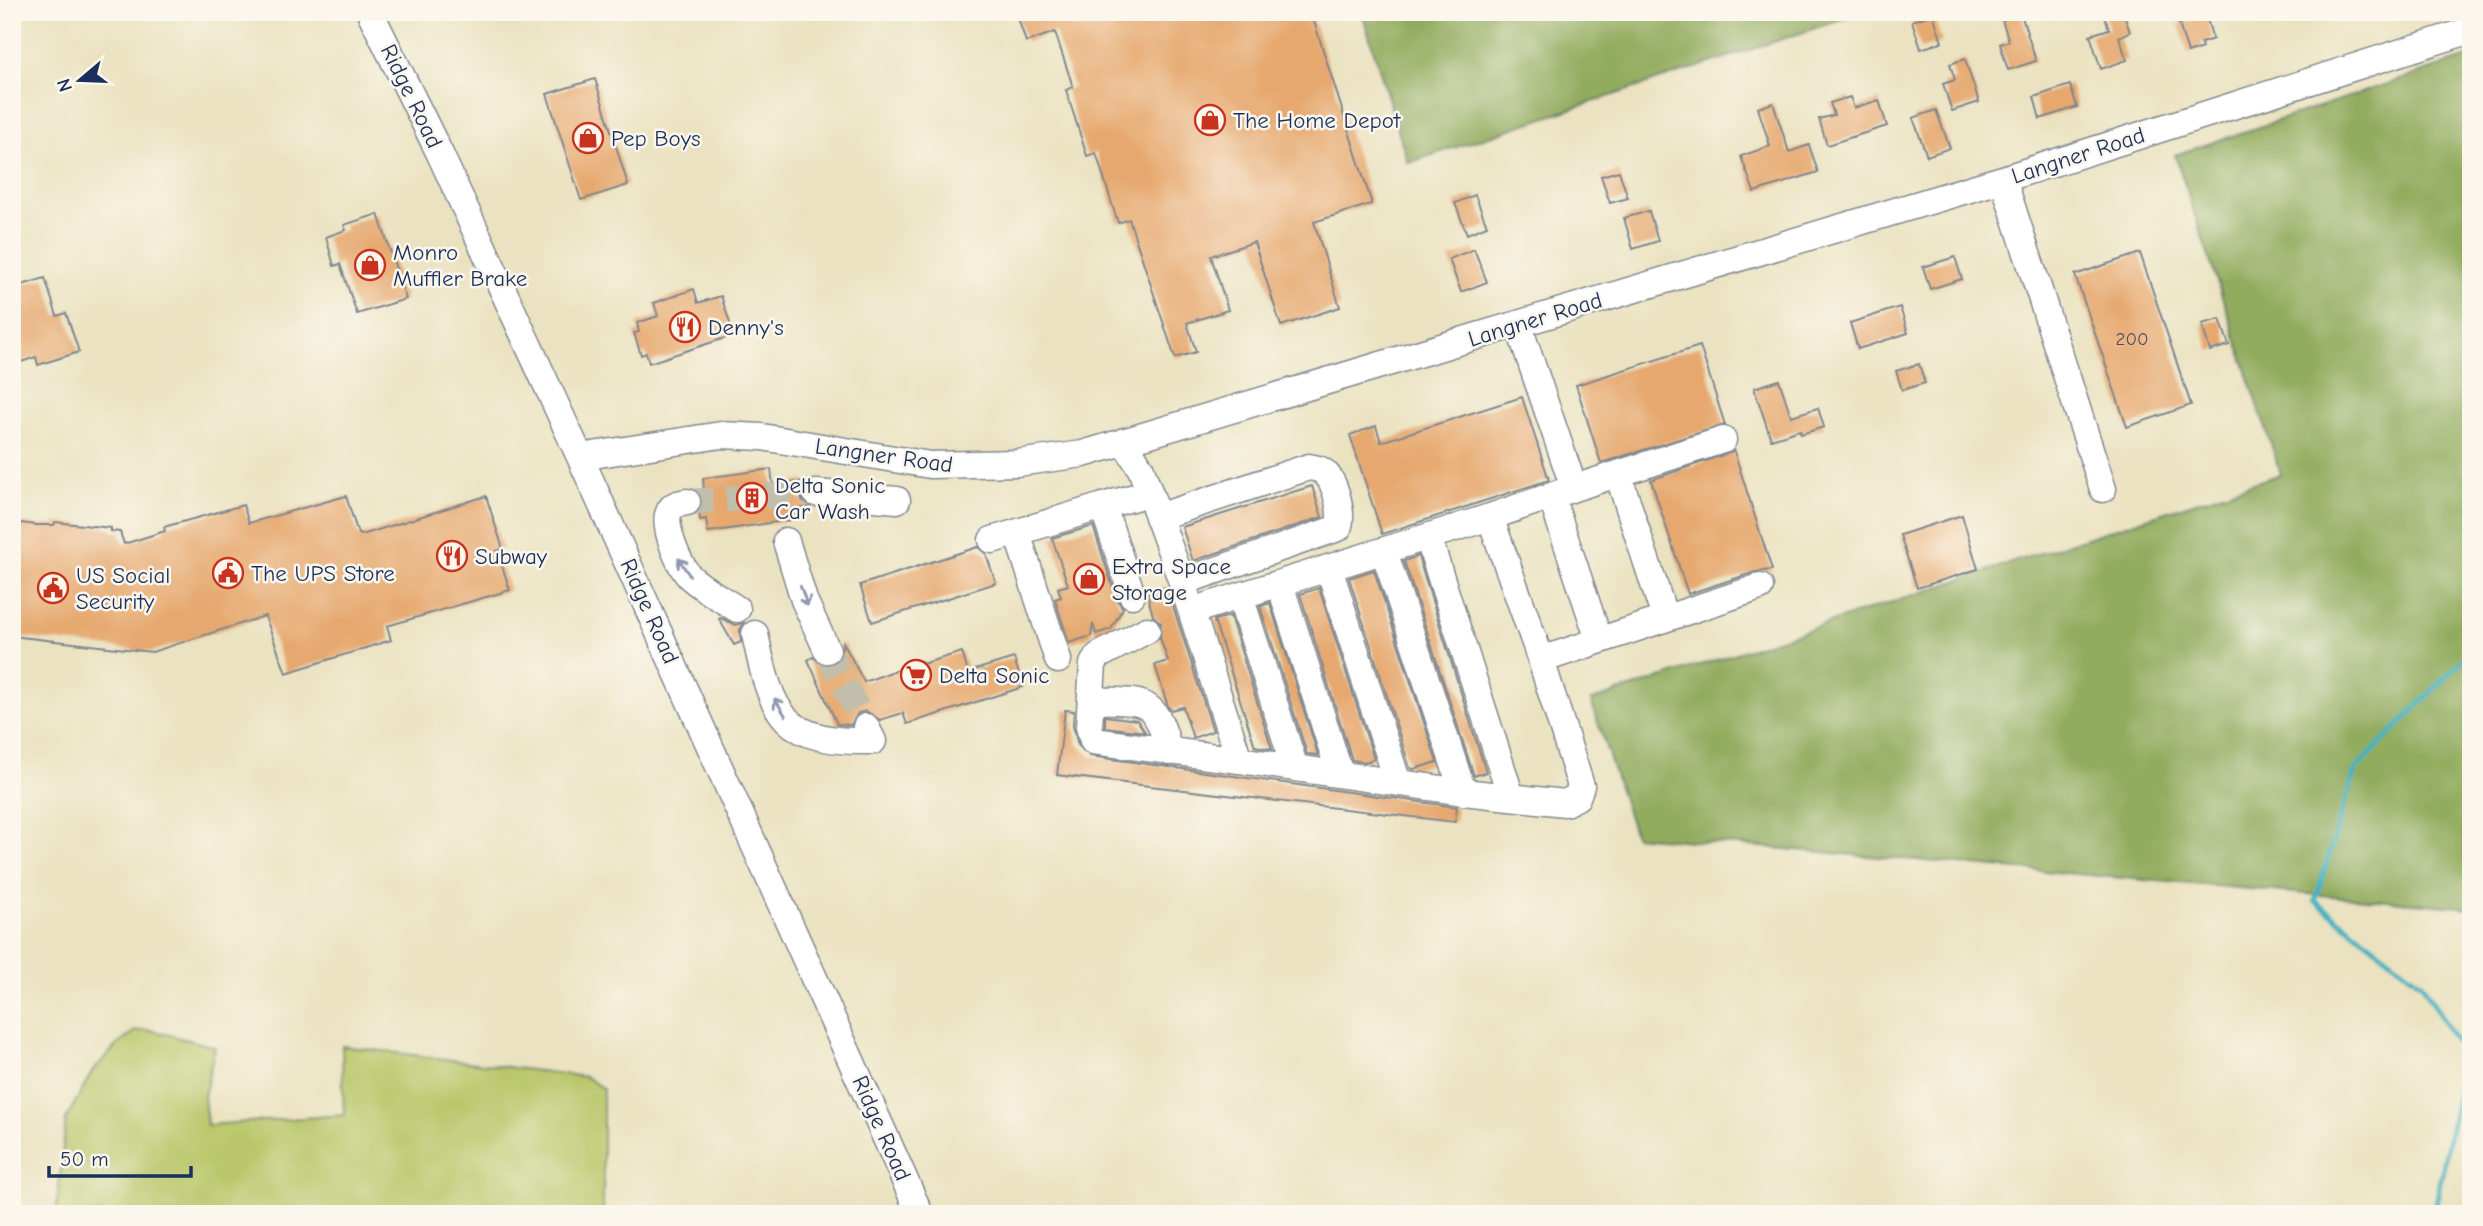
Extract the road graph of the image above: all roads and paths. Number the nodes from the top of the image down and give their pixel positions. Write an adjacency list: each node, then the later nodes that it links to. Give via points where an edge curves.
1 (370, 12): 7 (street, Ridge Road)
2 (2471, 30): 3 (street, Langner Road)
3 (2003, 179): 4 (street, Langner Road); 9 (street)
4 (1518, 324): 6 (street, Langner Road); 10 (street)
5 (1723, 440): 8 (street)
6 (1124, 441): 7 (street, Langner Road, via 1059,459 977,466 930,465 762,437 721,435); 14 (street, via 1141,469)
7 (580, 457): 44 (street, Ridge Road)
8 (1618, 474): 10 (street); 28 (street)
9 (2103, 489)
10 (1562, 492): 16 (street); 31 (street)
11 (816, 493): 12 (street)
12 (897, 500)
13 (687, 502): 26 (street, one-way to 13, via 689,576 677,556 667,515 672,507)
14 (1154, 505): 15 (street); 21 (street); 21 (street, via 1309,467 1330,479 1341,516 1338,528)
15 (1103, 506): 24 (street); 33 (street, via 1004,537)
16 (1490, 517): 17 (street); 34 (street)
17 (1428, 537): 19 (street); 43 (street)
18 (786, 541): 32 (street, one-way to 32, via 804,600)
19 (1384, 551): 20 (street); 42 (street)
20 (1329, 568): 22 (street); 41 (street)
21 (1182, 582): 27 (street)
22 (1280, 584): 25 (street); 40 (street)
23 (1760, 587): 28 (street)
24 (1132, 595)
25 (1240, 596): 27 (street); 39 (street)
26 (737, 609)
27 (1192, 611): 38 (street)
28 (1665, 618): 31 (street)
29 (1147, 630): 35 (street, via 1098,656 1093,664)
30 (755, 634): 36 (street, one-way to 30, via 873,741 835,742 798,730 780,710 764,680)
31 (1599, 640): 34 (street)
32 (827, 650)
33 (1058, 660)
34 (1541, 660): 43 (street, via 1581,786 1577,797 1565,803)
35 (1091, 700): 37 (street, via 1142,703 1152,708); 37 (street, via 1093,741)
36 (866, 727)
37 (1169, 752): 38 (street)
38 (1239, 760): 39 (street)
39 (1295, 768): 40 (street)
40 (1340, 774): 41 (street)
41 (1398, 783): 42 (street)
42 (1463, 792): 43 (street)
43 (1511, 797)
44 (920, 1214)

